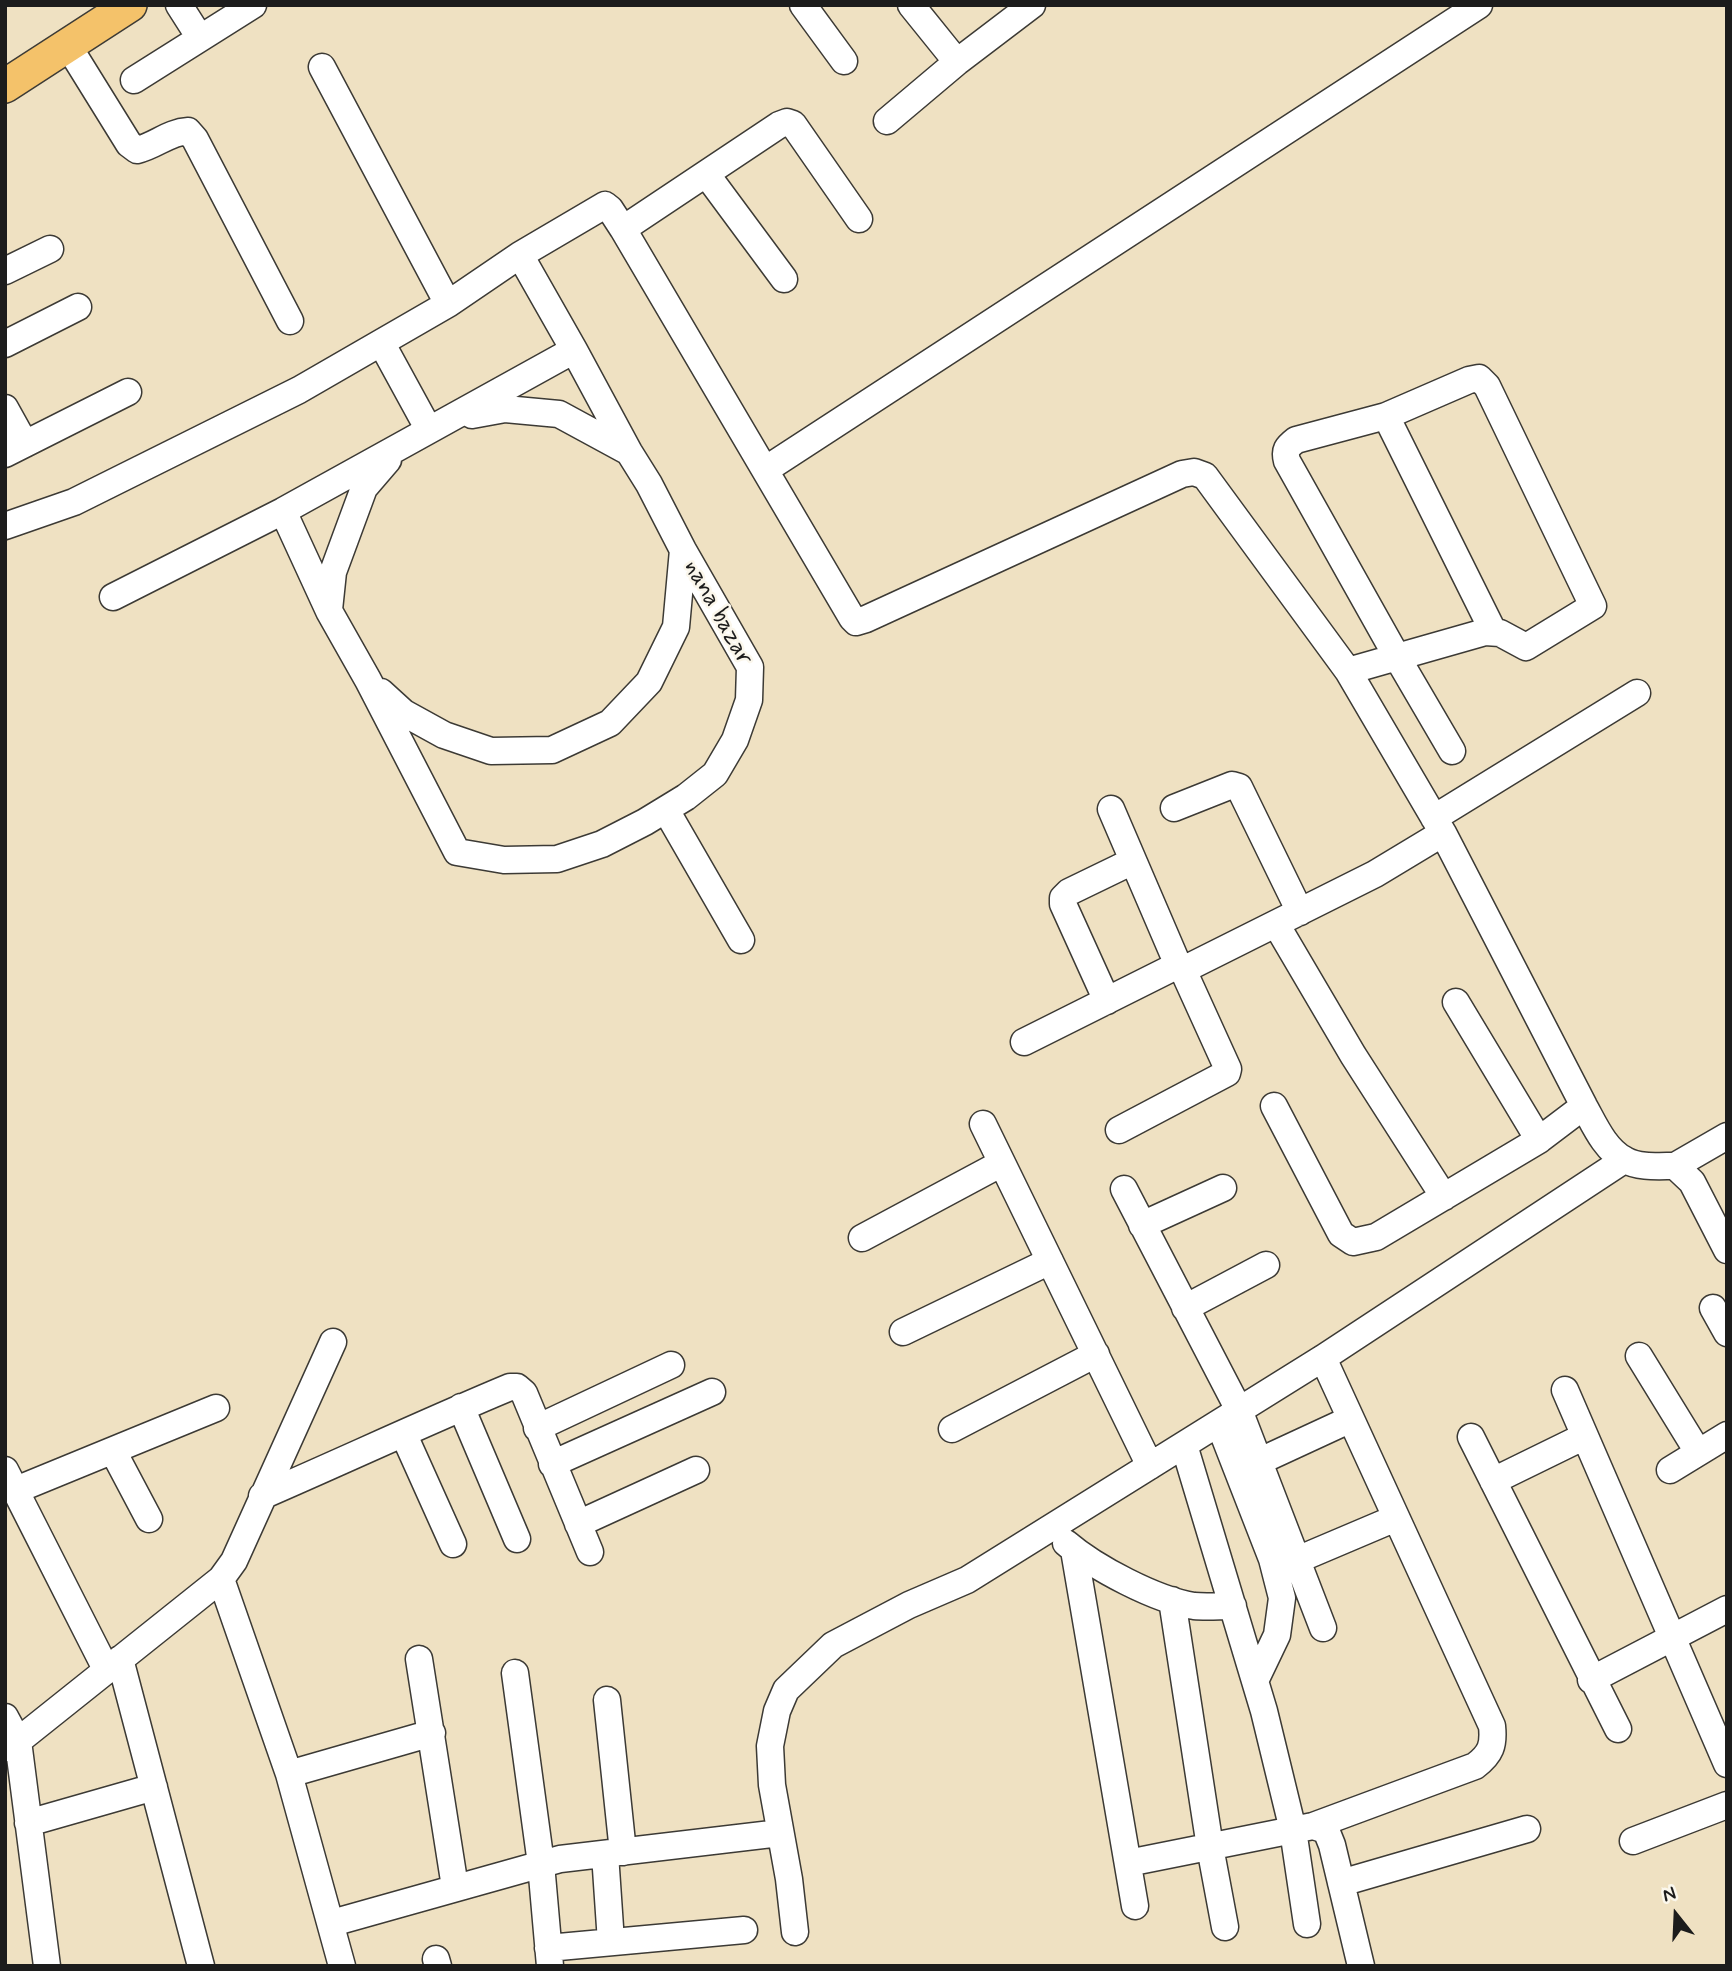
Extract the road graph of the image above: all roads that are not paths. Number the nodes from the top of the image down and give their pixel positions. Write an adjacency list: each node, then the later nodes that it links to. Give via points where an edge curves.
1 (103, 5): 13 (main road)
2 (130, 5): 10 (main road)
3 (179, 5): 9 (street)
4 (253, 5): 9 (street)
5 (803, 5): 11 (street)
6 (911, 5): 12 (street)
7 (1032, 5): 12 (street)
8 (1479, 5): 38 (street)
9 (200, 38): 15 (street)
10 (67, 44): 16 (main road); 27 (street, via 137,150 178,131 188,131 195,139)
11 (844, 61)
12 (957, 62): 17 (street)
13 (5, 67)
14 (322, 67): 25 (street)
15 (134, 80)
16 (5, 86)
17 (887, 121)
18 (707, 175): 19 (street, via 787,122 793,124); 20 (street); 24 (street)
19 (859, 219)
20 (622, 229): 22 (street, via 605,205); 38 (street)
21 (50, 249): 23 (street)
22 (520, 256): 25 (street); 30 (street, nana bazar)
23 (5, 271)
24 (784, 279)
25 (448, 304): 29 (street)
26 (78, 307): 28 (street)
27 (290, 321)
28 (7, 339)
29 (382, 344): 34 (street); 40 (street, via 74,502)
30 (574, 350): 34 (street); 37 (street, nana bazar)
31 (128, 392): 36 (street)
32 (5, 408): 36 (street)
33 (1386, 416): 44 (street); 44 (street, via 1469,380 1479,378 1487,386 1593,606 1526,647); 45 (street, via 1296,440 1285,454)
34 (439, 425): 35 (street); 37 (street, via 505,409 559,414)
35 (400, 446): 39 (street); 43 (street, via 364,488 333,572)
36 (15, 449)
37 (629, 452): 41 (street, nana bazar)
38 (765, 470): 46 (street, via 856,622 1194,472 1205,476)
39 (283, 511): 42 (street); 43 (street, nana bazar)
40 (5, 526)
41 (682, 550): 47 (street, via 676,627 649,682 610,723 552,750 491,751 444,735 404,713); 52 (street, nana bazar, via 750,667 749,700 735,740 715,774)
42 (113, 597)
43 (329, 611): 47 (street, nana bazar)
44 (1493, 631): 45 (street)
45 (1397, 657): 46 (street); 49 (street)
46 (1348, 671): 53 (street)
47 (368, 680): 52 (street, nana bazar, via 457,852 504,859 557,859 602,844)
48 (1637, 693): 53 (street)
49 (1452, 751)
50 (1174, 808): 55 (street, via 1232,785 1240,787)
51 (1111, 809): 54 (street)
52 (666, 810): 57 (street)
53 (1439, 826): 55 (street, via 1375,874); 63 (street)
54 (1133, 861): 58 (street); 59 (street, via 1063,898)
55 (1300, 912): 56 (street)
56 (1276, 924): 58 (street); 73 (street)
57 (741, 940)
58 (1180, 967): 59 (street); 65 (street, via 1227,1073)
59 (1107, 1000): 61 (street)
60 (1455, 1002): 67 (street)
61 (1024, 1042)
62 (1274, 1106): 73 (street, via 1341,1234 1353,1242 1376,1237)
63 (1584, 1106): 67 (street); 68 (street, via 1604,1140)
64 (984, 1124): 69 (street)
65 (1119, 1130)
66 (1727, 1136): 70 (street)
67 (1539, 1140): 73 (street)
68 (1624, 1160): 70 (street, via 1644,1166); 86 (street)
69 (1002, 1163): 75 (street); 77 (street)
70 (1675, 1166): 76 (street, via 1692,1182)
71 (1223, 1188): 74 (street)
72 (1124, 1189): 74 (street)
73 (1444, 1197)
74 (1142, 1225): 79 (street)
75 (862, 1238)
76 (1727, 1250)
77 (1050, 1261): 81 (street); 84 (street)
78 (1266, 1265): 79 (street)
79 (1185, 1308): 92 (street)
80 (1713, 1308): 82 (street)
81 (903, 1332)
82 (1727, 1333)
83 (332, 1342): 110 (street)
84 (1096, 1354): 95 (street); 105 (street)
85 (1639, 1356): 102 (street)
86 (1323, 1358): 92 (street); 93 (street)
87 (671, 1365): 94 (street)
88 (1565, 1391): 98 (street)
89 (712, 1392): 104 (street)
90 (461, 1407): 94 (street, via 517,1387 524,1393); 96 (street); 115 (street)
91 (216, 1408): 101 (street)
92 (1229, 1417): 100 (street); 103 (street); 130 (street, via 1282,1598 1277,1635)
93 (1351, 1419): 103 (street); 111 (street)
94 (537, 1429): 104 (street)
95 (952, 1429)
96 (404, 1435): 110 (street); 116 (street)
97 (1727, 1435): 102 (street)
98 (1585, 1436): 109 (street); 125 (street)
99 (1471, 1437): 109 (street)
100 (1184, 1445): 105 (street); 122 (street)
101 (113, 1451): 108 (street); 112 (street)
102 (1698, 1452): 107 (street)
103 (1258, 1462): 119 (street)
104 (552, 1464): 113 (street)
105 (1150, 1466): 114 (street)
106 (696, 1470): 113 (street)
107 (1670, 1470)
108 (10, 1480): 127 (street)
109 (1493, 1482): 129 (street)
110 (262, 1496): 120 (street, via 234,1561)
111 (1396, 1518): 119 (street); 141 (street, via 1492,1726 1494,1742 1487,1757 1475,1766)
112 (149, 1519)
113 (578, 1524): 118 (street)
114 (1048, 1528): 117 (street); 143 (street, via 967,1580 832,1645 786,1690 770,1746)
115 (517, 1539)
116 (453, 1544)
117 (1074, 1550): 121 (street, via 1127,1581); 147 (street)
118 (590, 1552)
119 (1297, 1560): 124 (street)
120 (221, 1578): 127 (street); 137 (street)
121 (1172, 1600): 122 (street, via 1196,1606); 145 (street)
122 (1233, 1606): 130 (street)
123 (1727, 1609): 125 (street)
124 (1323, 1628)
125 (1672, 1638): 129 (street); 136 (street)
126 (419, 1660): 134 (street)
127 (113, 1664): 135 (street); 138 (street)
128 (515, 1673): 148 (street)
129 (1591, 1680): 133 (street)
130 (1255, 1681): 141 (street)
131 (607, 1700): 146 (street)
132 (5, 1717): 135 (street)
133 (1618, 1729)
134 (432, 1733): 137 (street); 150 (street)
135 (11, 1744): 140 (street)
136 (1727, 1764)
137 (289, 1774): 152 (street)
138 (154, 1787): 140 (street); 160 (street)
139 (1727, 1805): 144 (street)
140 (28, 1823): 159 (street)
141 (1303, 1828): 145 (street); 149 (street, via 1326,1830); 153 (street)
142 (1527, 1829): 149 (street)
143 (780, 1833): 146 (street); 156 (street)
144 (1633, 1841)
145 (1210, 1847): 147 (street); 154 (street)
146 (614, 1853): 148 (street); 157 (street)
147 (1128, 1863): 151 (street)
148 (541, 1864): 150 (street); 158 (street)
149 (1341, 1883): 162 (street)
150 (455, 1887): 152 (street)
151 (1135, 1906)
152 (332, 1923): 161 (street)
153 (1307, 1924)
154 (1225, 1927)
155 (744, 1930): 157 (street)
156 (795, 1933)
157 (599, 1951): 158 (street)
158 (549, 1957)
159 (47, 1966)
160 (201, 1966)
161 (342, 1966)
162 (1361, 1966)

